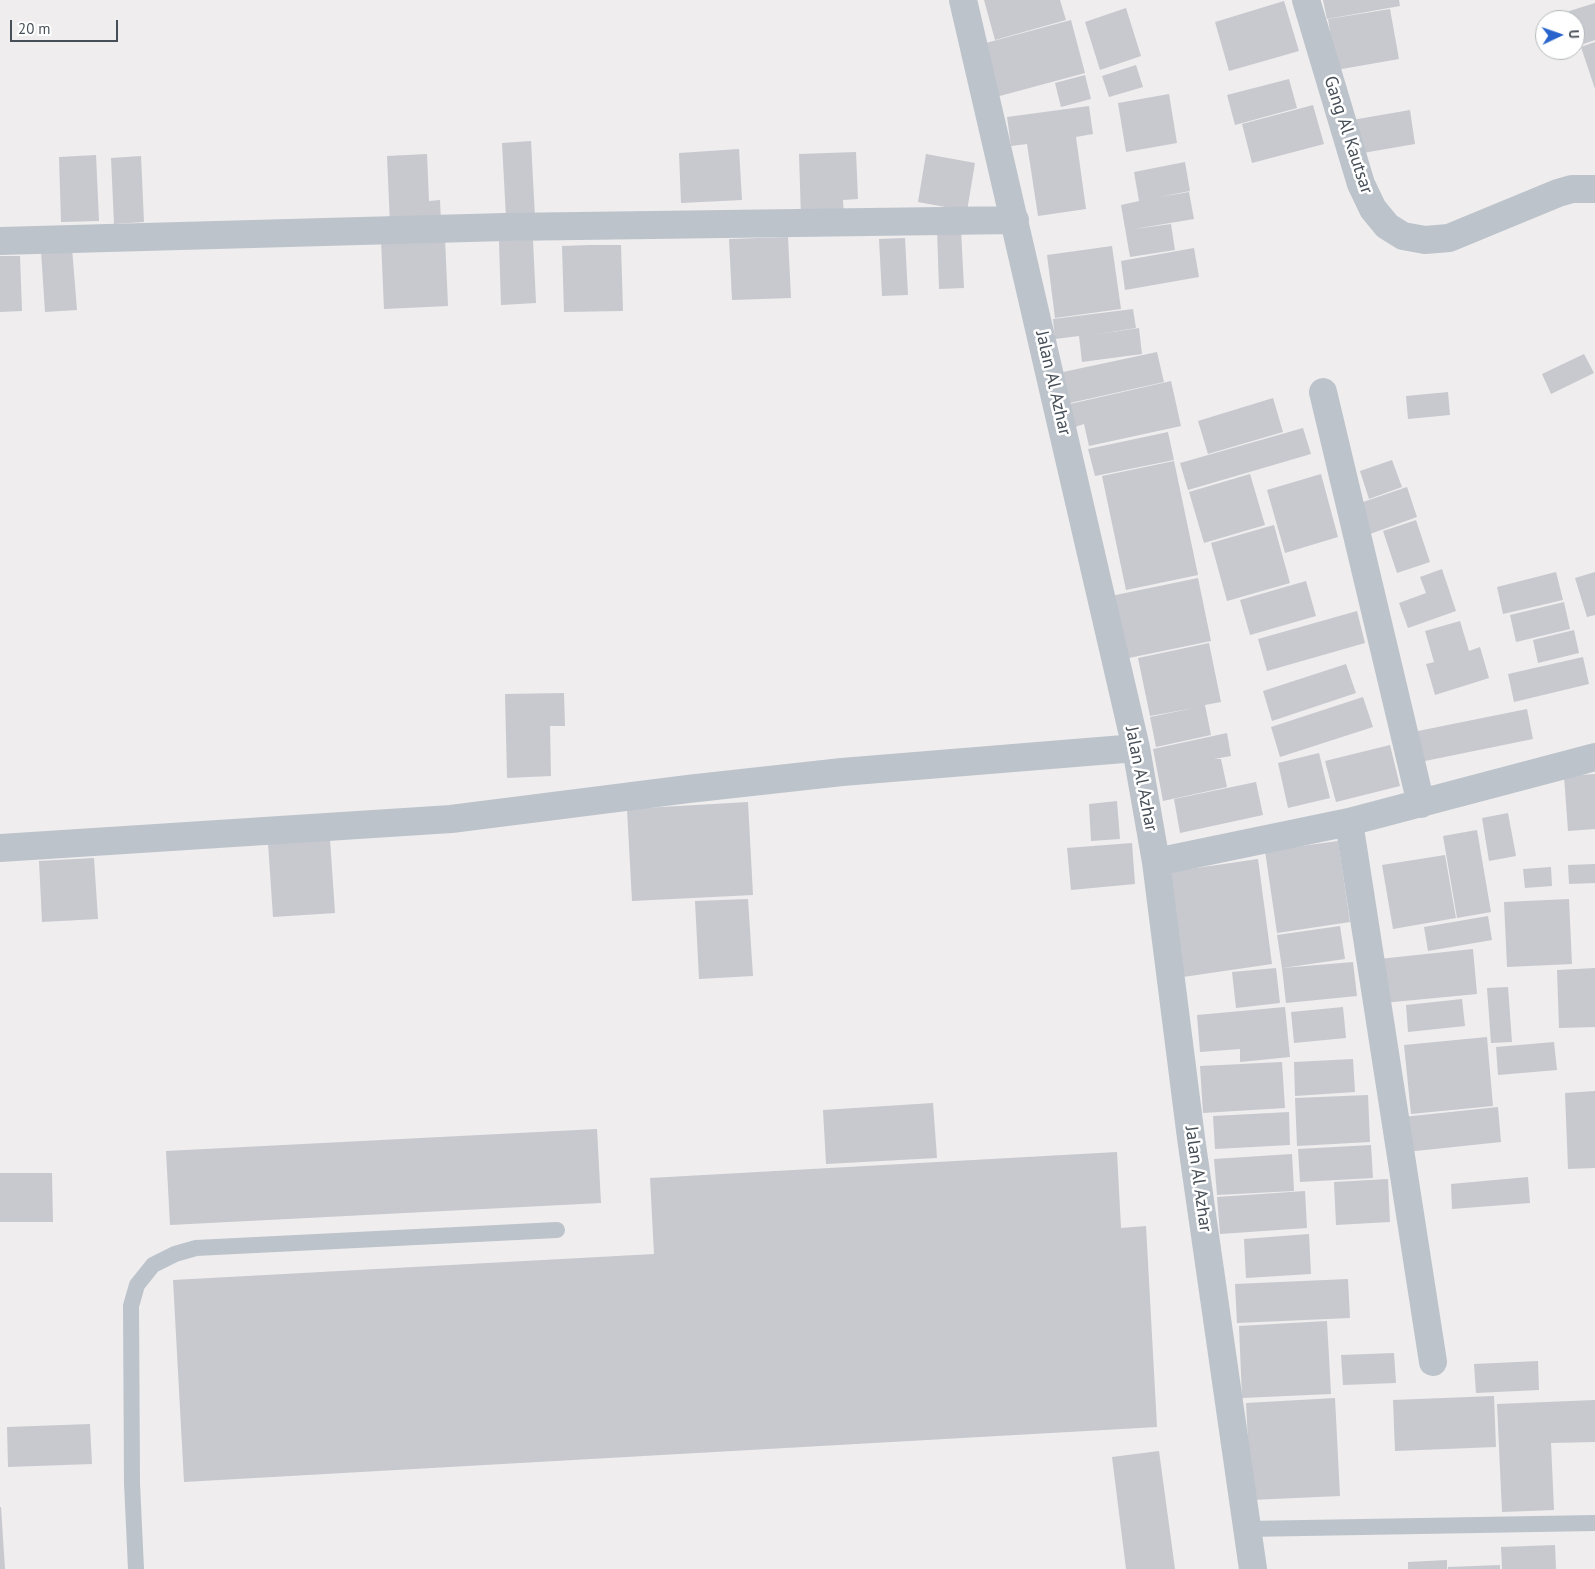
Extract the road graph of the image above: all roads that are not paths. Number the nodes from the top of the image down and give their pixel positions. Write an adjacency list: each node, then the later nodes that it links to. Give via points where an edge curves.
1 (963, 0): 4 (street, Jalan Al Azhar)
2 (1306, 0): 3 (street, Gang Al Kautsar, via 1361,184 1387,226 1403,236 1425,240 1449,238 1558,193)
3 (1595, 189)
4 (1015, 220): 5 (street, via 505,227); 7 (street, Jalan Al Azhar)
5 (0, 241)
6 (1322, 392): 9 (street)
7 (1136, 748): 11 (street, via 832,774 451,819); 12 (street, Jalan Al Azhar)
8 (1595, 757): 9 (street)
9 (1421, 804): 10 (street)
10 (1349, 822): 12 (street); 14 (street)
11 (0, 848)
12 (1156, 862): 16 (street, Jalan Al Azhar)
13 (556, 1230): 17 (lane, via 196,1248 153,1265 137,1285 131,1306)
14 (1433, 1362)
15 (1595, 1523): 16 (lane)
16 (1246, 1530): 18 (street, Jalan Al Azhar)
17 (136, 1569)
18 (1253, 1569)

